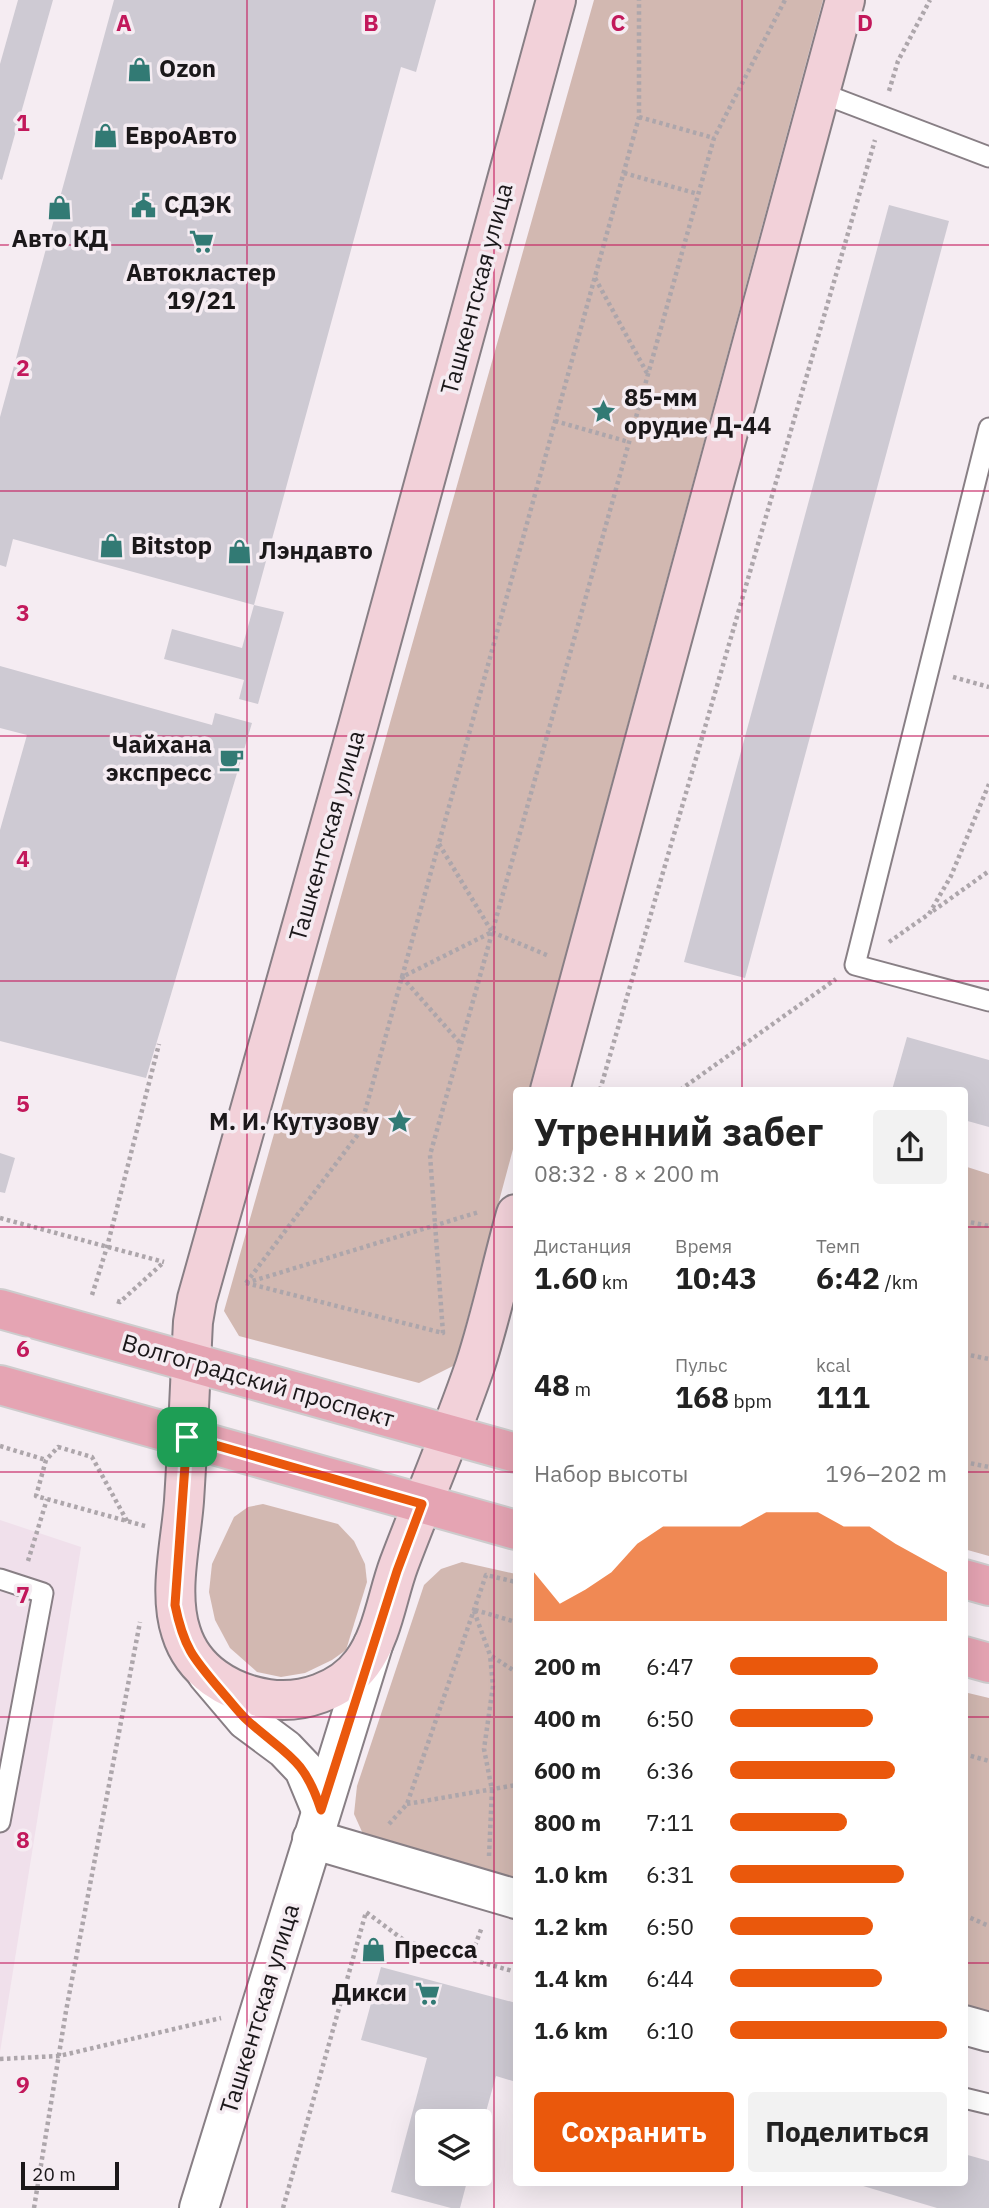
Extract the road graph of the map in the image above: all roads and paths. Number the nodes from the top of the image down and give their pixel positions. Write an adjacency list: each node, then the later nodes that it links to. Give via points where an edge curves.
1 (556, 0): 48 (main road, Ташкентская улица, via 197,1299)
2 (639, 0): 8 (path)
3 (785, 0): 9 (path)
4 (930, 0): 7 (path, via 898,61)
5 (844, 2): 6 (main road)
6 (821, 93): 7 (lane); 31 (main road)
7 (882, 114): 10 (lane); 32 (path)
8 (639, 117): 9 (path); 11 (path)
9 (714, 138): 12 (path)
10 (989, 157)
11 (624, 173): 12 (path); 13 (path)
12 (698, 194): 14 (path)
13 (595, 278): 14 (path); 15 (path)
14 (648, 374): 17 (path)
15 (555, 421): 17 (path); 21 (path)
16 (989, 428): 18 (lane)
17 (629, 442): 24 (path)
18 (928, 671): 19 (path); 26 (lane)
19 (989, 687)
20 (989, 784): 23 (path, via 951,876)
21 (439, 844): 24 (path); 27 (path)
22 (989, 871): 23 (path)
23 (929, 914): 26 (path)
24 (492, 932): 25 (path); 27 (path); 30 (path)
25 (552, 957)
26 (855, 965): 28 (lane); 33 (path)
27 (402, 977): 30 (path); 40 (path, via 359,1133)
28 (989, 1001)
29 (159, 1044): 39 (path)
30 (461, 1044): 37 (path, via 430,1154)
31 (551, 1087)
32 (601, 1087)
33 (684, 1087)
34 (501, 1212): 37 (path); 50 (main road, Ташкентская улица, via 475,1366)
35 (0, 1218): 39 (path)
36 (968, 1222): 38 (path)
37 (435, 1225): 40 (path); 40 (path, via 443,1333)
38 (989, 1226)
39 (107, 1247): 42 (path); 44 (path, via 164,1262 120,1302)
40 (246, 1283)
41 (79, 1291): 42 (path)
42 (92, 1295): 43 (path)
43 (105, 1298)
44 (112, 1300)
45 (0, 1309): 48 (main road, Волгоградский проспект)
46 (968, 1355): 47 (path)
47 (989, 1359)
48 (191, 1363): 50 (main road, Волгоградский проспект); 51 (main road, Ташкентская улица)
49 (0, 1385): 51 (main road)
50 (449, 1435): 53 (main road, Волгоградский проспект); 58 (main road, Ташкентская улица)
51 (187, 1437): 58 (main road); 75 (main road, Ташкентская улица, via 175,1605 191,1655)
52 (0, 1446): 54 (path)
53 (513, 1453)
54 (46, 1460): 57 (path, via 36,1496); 59 (path, via 58,1447 92,1457)
55 (968, 1463): 56 (path)
56 (989, 1467)
57 (47, 1499): 59 (path); 65 (path)
58 (422, 1504): 61 (main road); 70 (main road, Ташкентская улица)
59 (127, 1521): 60 (path)
60 (149, 1527)
61 (513, 1529)
62 (0, 1579): 65 (lane)
63 (968, 1580): 66 (main road)
64 (513, 1581): 67 (path, via 486,1575)
65 (20, 1586): 81 (lane, via 43,1593)
66 (989, 1586)
67 (474, 1610): 69 (path); 71 (path); 80 (path)
68 (142, 1611): 92 (path)
69 (513, 1621)
70 (376, 1636): 75 (main road, Ташкентская улица, via 351,1675 318,1694 278,1700 259,1697); 82 (street, Ташкентская улица)
71 (490, 1655): 74 (path); 79 (path, via 493,1686 484,1749)
72 (968, 1657): 73 (main road)
73 (989, 1663)
74 (513, 1670)
75 (207, 1674): 82 (street, Ташкентская улица, via 246,1720 304,1769)
76 (968, 1755): 77 (path)
77 (989, 1761)
78 (513, 1786): 79 (path)
79 (492, 1790): 80 (path); 84 (path)
80 (407, 1804): 83 (path)
81 (0, 1822)
82 (316, 1825): 84 (street); 97 (street, Ташкентская улица)
83 (387, 1826)
84 (502, 1895): 87 (path, via 486,1914)
85 (968, 1917): 86 (path)
86 (989, 1926)
87 (470, 1959): 88 (path); 98 (path, via 405,1941 366,1912)
88 (513, 1971)
89 (222, 2018): 92 (path)
90 (968, 2026): 91 (street)
91 (989, 2032)
92 (59, 2056): 93 (path); 96 (path)
93 (0, 2059)
94 (968, 2099): 95 (lane)
95 (989, 2104)
96 (34, 2208)
97 (199, 2208)
98 (283, 2208)

